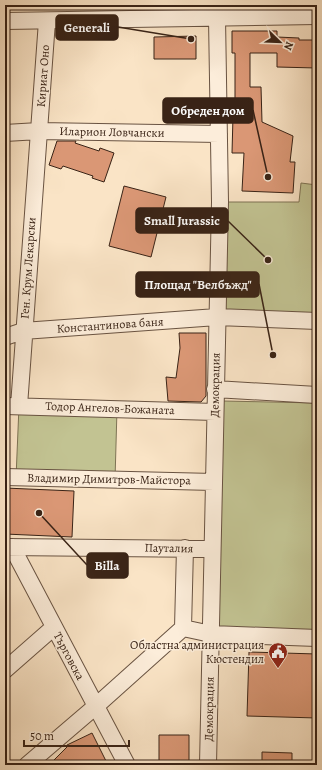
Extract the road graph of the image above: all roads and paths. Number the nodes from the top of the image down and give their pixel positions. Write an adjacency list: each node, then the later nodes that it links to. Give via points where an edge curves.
1 (185, 5): 4 (street)
2 (216, 11): 3 (street); 4 (street); 9 (street, Демокрация)
3 (317, 16)
4 (195, 18): 6 (street)
5 (5, 21): 6 (street)
6 (47, 21): 7 (street, Кириат Оно)
7 (39, 131): 8 (street, Иларион Ловчански); 9 (street, Иларион Ловчански); 12 (street, Ген. Крум Лекарски)
8 (5, 133)
9 (219, 134): 10 (street, Демокрация)
10 (217, 317): 11 (street, Константинова баня); 12 (street, Константинова баня); 14 (street, Демокрация)
11 (317, 321)
12 (23, 331): 13 (street, Константинова баня); 16 (street, Ген. Крум Лекарски)
13 (5, 337)
14 (215, 389): 15 (street); 17 (street, Демокрация)
15 (317, 395)
16 (12, 406): 17 (street, Тодор Ангелов-Божаната)
17 (215, 412): 19 (street, Демокрация)
18 (5, 477): 19 (street, Владимир Димитров-Майстора)
19 (214, 482): 22 (street, Демокрация)
20 (8, 547): 21 (street, Пауталия); 23 (street, Търговска)
21 (185, 548): 22 (street, Пауталия); 24 (street)
22 (212, 549): 25 (street, Демокрация)
23 (54, 627): 27 (street); 28 (street, Търговска)
24 (183, 628): 25 (street); 28 (street)
25 (211, 634): 26 (street); 31 (street, Демокрация)
26 (317, 638)
27 (5, 670)
28 (96, 706): 29 (street); 30 (street, Търговска)
29 (27, 765)
30 (127, 765)
31 (208, 765)

